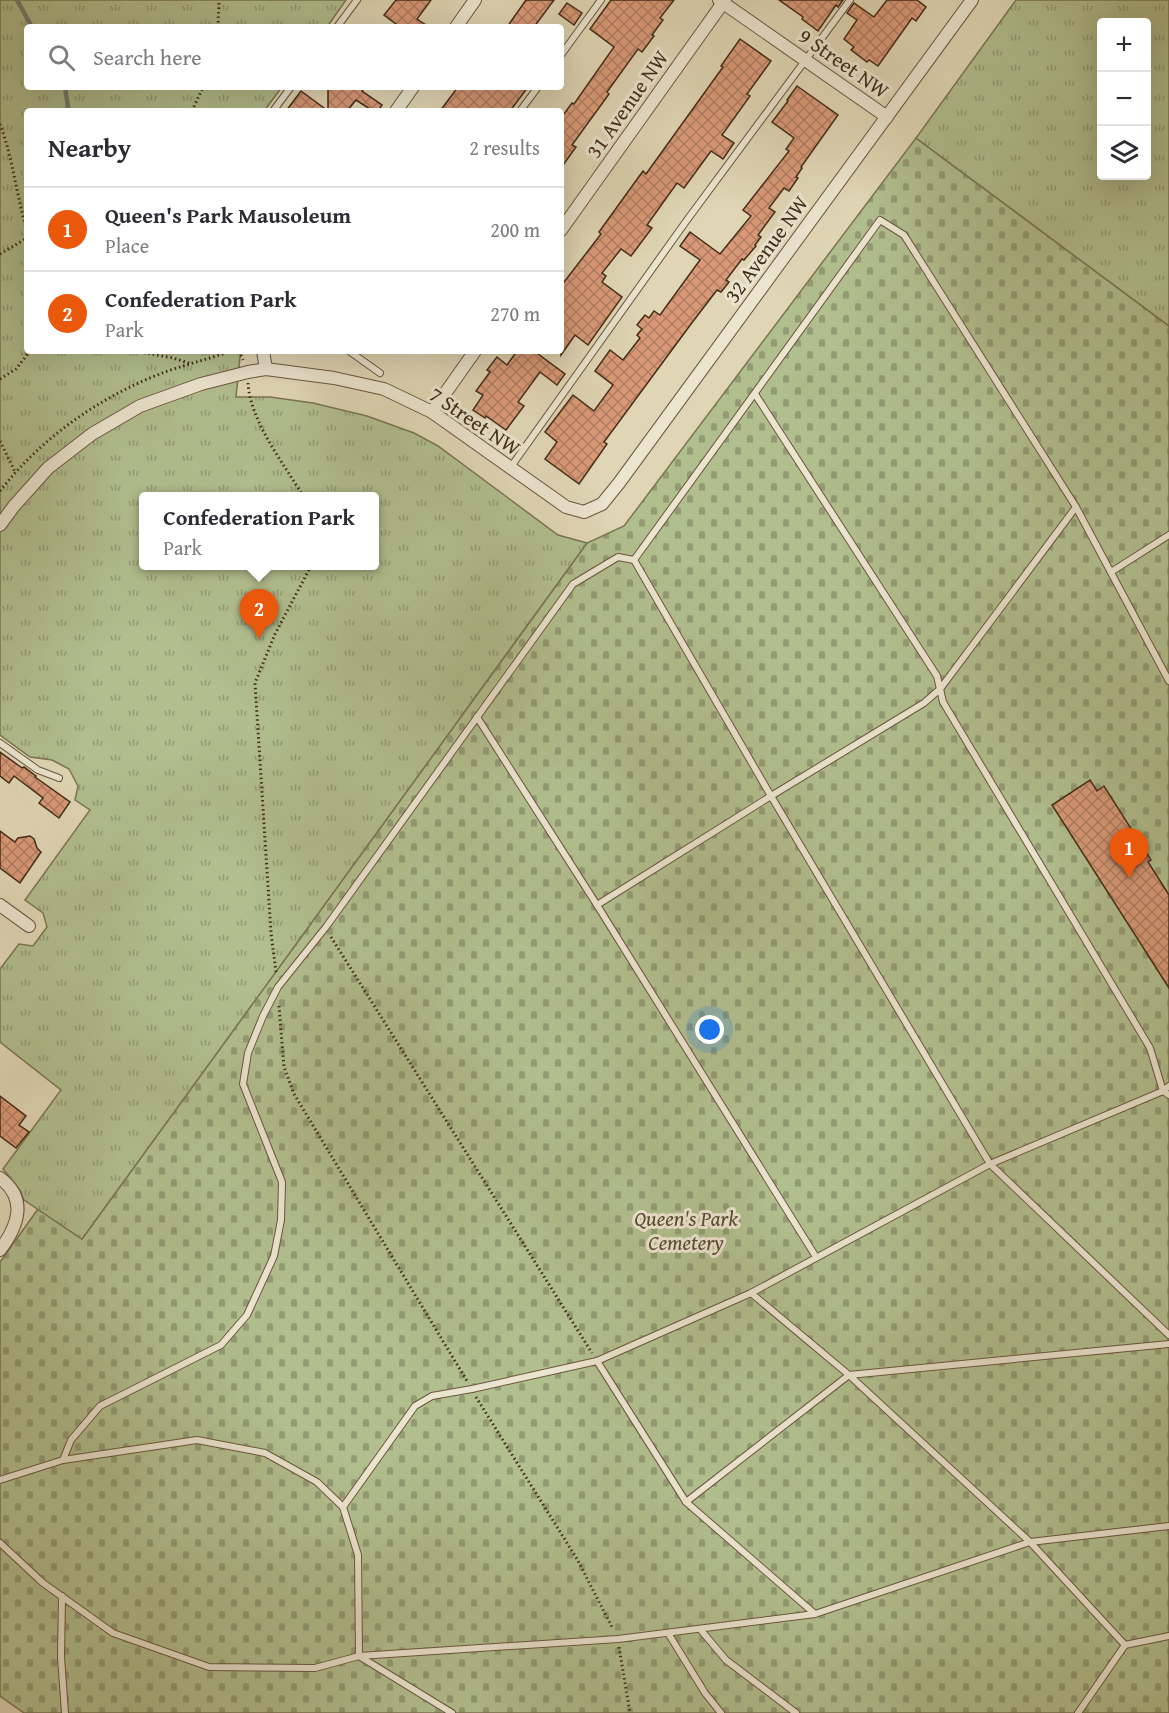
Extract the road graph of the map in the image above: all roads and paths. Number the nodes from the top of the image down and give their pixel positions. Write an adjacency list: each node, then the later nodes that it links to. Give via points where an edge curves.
1 (219, 0): 8 (path)
2 (357, 0): 9 (lane)
3 (475, 0): 10 (street)
4 (601, 0): 11 (lane)
5 (850, 0): 12 (lane)
6 (972, 0): 21 (street, 32 Avenue NW)
7 (722, 1): 12 (street, 9 Street NW); 24 (street, 31 Avenue NW)
8 (218, 24)
9 (339, 24)
10 (458, 24)
11 (564, 51)
12 (806, 59): 21 (street, 9 Street NW); 41 (lane)
13 (202, 90): 17 (path)
14 (289, 90): 18 (lane)
15 (411, 90): 19 (street)
16 (536, 90): 20 (lane)
17 (193, 108)
18 (275, 108)
19 (398, 108)
20 (522, 108)
21 (886, 117): 46 (street, 32 Avenue NW, via 619,483 602,504)
22 (0, 124): 23 (path)
23 (24, 220)
24 (564, 226)
25 (24, 240): 26 (path)
26 (0, 254)
27 (28, 354): 36 (path)
28 (151, 354): 33 (path)
29 (222, 354): 33 (path)
30 (264, 354): 34 (street)
31 (353, 354): 35 (lane)
32 (473, 354): 39 (street)
33 (192, 364): 42 (path, via 164,373 84,412)
34 (266, 369): 39 (street, 7 Street NW, via 384,389); 47 (street, 7 Street NW, via 201,384 140,406 92,434 48,468)
35 (380, 373)
36 (0, 380)
37 (248, 386): 44 (path, via 261,426)
38 (755, 394): 45 (lane, via 880,220 904,236); 49 (lane); 53 (lane, via 937,676)
39 (432, 412): 41 (street, 7 Street NW)
40 (0, 441): 42 (path)
41 (510, 468): 46 (street, 7 Street NW, via 566,507)
42 (15, 472): 43 (path)
43 (0, 491)
44 (301, 492)
45 (1076, 507): 51 (lane); 53 (lane)
46 (584, 512)
47 (0, 525)
48 (1169, 535): 51 (lane)
49 (634, 560): 54 (lane, via 618,557 573,584); 57 (lane)
50 (310, 570): 62 (path, via 274,634 255,683)
51 (1111, 572): 52 (lane)
52 (1169, 681)
53 (940, 689): 57 (lane, via 924,703); 63 (lane, via 943,702 1150,1048)
54 (477, 717): 59 (lane); 61 (lane)
55 (0, 743): 56 (lane, via 38,770)
56 (59, 778)
57 (771, 796): 59 (lane); 64 (lane)
58 (0, 905): 60 (street)
59 (597, 905): 67 (lane)
60 (29, 926)
61 (326, 927): 62 (lane); 71 (path)
62 (278, 987): 73 (path, via 284,1067 294,1094); 74 (lane, via 248,1053 243,1084 282,1182 281,1220 274,1256 247,1315 221,1345 100,1406 71,1440)
63 (1167, 1091): 64 (lane)
64 (990, 1164): 67 (lane); 69 (lane)
65 (0, 1178): 66 (street, via 13,1192 18,1211 15,1225)
66 (0, 1250)
67 (816, 1257): 68 (lane)
68 (751, 1293): 71 (lane); 72 (lane)
69 (1169, 1335)
70 (1169, 1344): 72 (lane)
71 (597, 1361): 73 (lane); 76 (lane)
72 (849, 1375): 76 (lane); 79 (lane)
73 (472, 1389): 77 (lane, via 432,1396 415,1406); 86 (path, via 577,1558)
74 (63, 1460): 75 (lane); 77 (lane, via 197,1440 265,1453 317,1482)
75 (0, 1480)
76 (686, 1502): 82 (lane)
77 (343, 1507): 88 (lane, via 358,1555)
78 (1169, 1526): 79 (lane)
79 (1030, 1542): 82 (lane); 87 (lane)
80 (0, 1543): 81 (lane)
81 (62, 1596): 88 (lane, via 113,1633 209,1667 315,1668); 89 (lane)
82 (815, 1614): 83 (lane)
83 (700, 1629): 84 (lane); 93 (lane, via 726,1659)
84 (668, 1634): 86 (lane); 92 (lane)
85 (1169, 1636): 87 (lane)
86 (618, 1639): 88 (lane); 91 (path)
87 (1125, 1645): 94 (lane)
88 (359, 1656): 90 (lane)
89 (65, 1713)
90 (452, 1713)
91 (630, 1713)
92 (721, 1713)
93 (796, 1713)
94 (1078, 1713)

